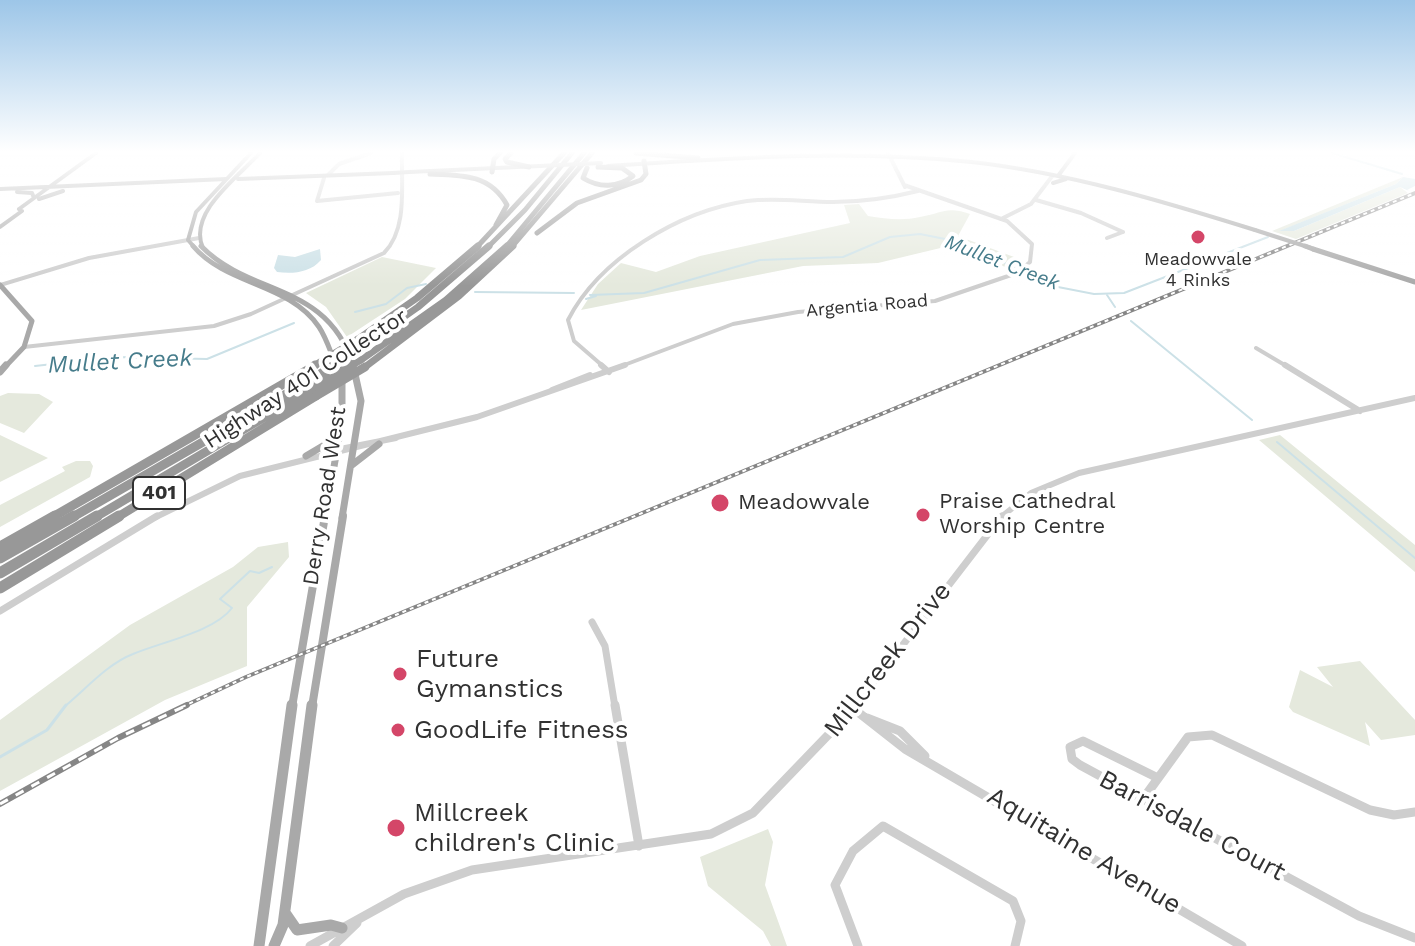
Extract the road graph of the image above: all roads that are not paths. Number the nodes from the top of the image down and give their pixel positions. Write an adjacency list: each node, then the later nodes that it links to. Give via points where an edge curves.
1 (40, 197): 19 (main road)
2 (210, 197): 27 (main road, via 196,212)
3 (220, 197): 25 (main road, via 207,211)
4 (318, 197): 5 (street, via 317,201)
5 (356, 197)
6 (398, 197): 31 (street, via 399,228 389,249)
7 (501, 197): 33 (highway, via 506,210 460,258)
8 (526, 197): 22 (highway)
9 (528, 197): 22 (highway, Highway 401 Collector / 401)
10 (537, 197): 39 (highway, 401, bridge, via 494,245 417,309)
11 (550, 197): 36 (highway, 401, via 486,265)
12 (559, 197): 28 (highway, Highway 401 Collector / 401)
13 (596, 197): 28 (highway, via 563,210)
14 (887, 197): 37 (street, via 726,204 629,253 588,287 568,320 574,341)
15 (932, 197): 21 (street, Argentia Road)
16 (1038, 197): 20 (street)
17 (1147, 197): 24 (main road)
18 (1156, 197): 24 (main road)
19 (37, 198): 23 (main road)
20 (1036, 200): 21 (street); 26 (street, via 1122,231)
21 (997, 218): 37 (street, Argentia Road, via 1031,241 1034,251 1017,273 935,301 751,319)
22 (507, 222): 33 (highway, Highway 401 Collector / 401, via 444,278)
23 (0, 227)
24 (1256, 229): 29 (main road, bridge)
25 (199, 238): 27 (street); 31 (main road, Derry Road West, via 207,254 221,264)
26 (1107, 238)
27 (188, 240): 30 (street, via 94,257); 32 (main road, Derry Road West, via 214,266)
28 (488, 273): 36 (highway, Highway 401 Collector / 401, via 442,312)
29 (1415, 280)
30 (0, 285): 34 (main road, via 32,321)
31 (295, 294): 32 (street); 45 (main road, Derry Road West, via 326,316 356,374 361,401)
32 (285, 298): 34 (street, via 234,320 194,329); 42 (main road, Derry Road West, via 317,323 342,378)
33 (378, 326): 39 (highway, Highway 401 Collector / 401, bridge)
34 (24, 347): 38 (main road)
35 (1256, 348): 41 (street)
36 (363, 363): 39 (highway, Highway 401 Collector / 401, bridge)
37 (607, 370): 43 (street, Argentia Road, via 477,417)
38 (0, 372)
39 (315, 382): 50 (highway, Highway 401 Collector / 401); 51 (highway, 401); 52 (highway, 401); 53 (highway, Highway 401 Collector / 401)
40 (1415, 398): 41 (street, Millcreek Drive)
41 (1360, 411): 56 (street, Millcreek Drive, via 1092,469 1027,495 999,518)
42 (339, 436): 46 (main road, Derry Road West); 47 (main road)
43 (396, 438): 44 (street, Argentia Road); 45 (street, Argentia Road)
44 (379, 444): 45 (street, Argentia Road); 49 (main road)
45 (354, 447): 46 (street, Argentia Road); 49 (main road, Derry Road West)
46 (336, 451): 47 (street, Argentia Road); 48 (street, Argentia Road); 65 (main road, Derry Road West, via 298,664)
47 (306, 456): 48 (street, Argentia Road)
48 (290, 463): 54 (street, Argentia Road, via 240,476 186,499)
49 (351, 467): 61 (main road, Derry Road West, via 297,800)
50 (0, 547)
51 (0, 558)
52 (0, 573)
53 (0, 588)
54 (0, 611)
55 (592, 622): 60 (street, via 605,646)
56 (854, 709): 60 (street, Millcreek Drive, via 753,813 711,834); 71 (street, Aquitaine Avenue, via 878,731)
57 (1158, 778): 58 (street); 58 (street, Barrisdale Court, via 1083,741 1070,747 1072,759 1080,765); 59 (street, via 1188,737 1212,735 1370,810)
58 (1143, 799): 64 (street, Barrisdale Court, via 1359,916)
59 (1415, 812)
60 (639, 846): 62 (street, Millcreek Drive, via 472,870 404,894)
61 (285, 910): 63 (main road, via 297,930); 66 (main road, Derry Road West)
62 (360, 920): 63 (street, Millcreek Drive); 68 (street, Millcreek Drive)
63 (342, 928): 67 (street, Millcreek Drive)
64 (1415, 938)
65 (259, 946)
66 (274, 946)
67 (310, 946)
68 (333, 946)
69 (858, 946): 70 (street, via 835,885 846,859 883,826 1013,901 1021,921)
70 (1015, 946)
71 (1242, 946)

